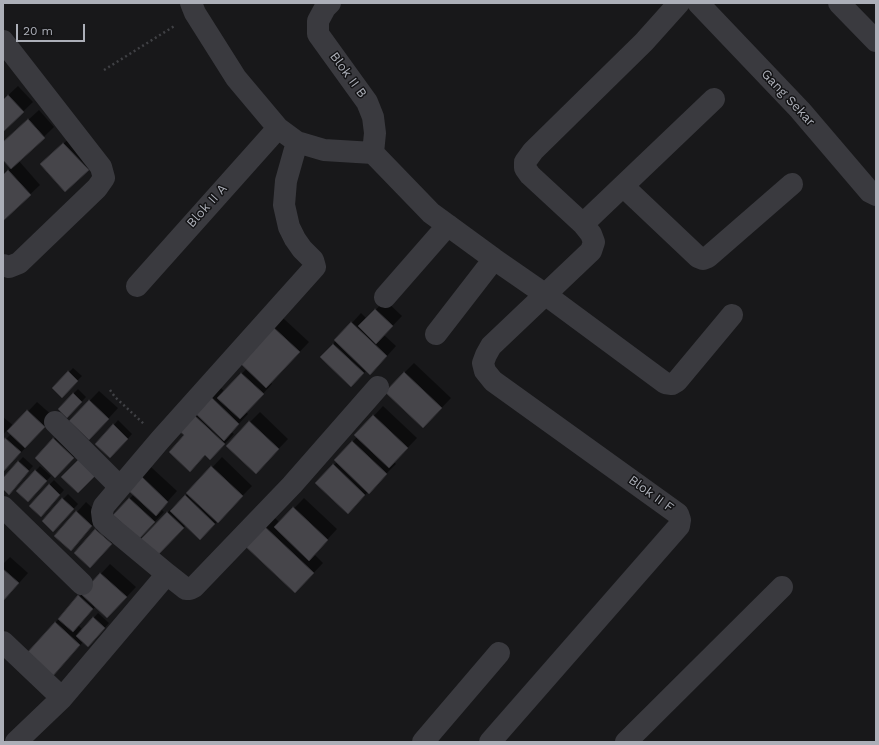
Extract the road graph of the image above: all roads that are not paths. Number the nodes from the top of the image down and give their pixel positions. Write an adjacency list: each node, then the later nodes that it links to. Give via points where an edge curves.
1 (330, 3): 11 (street, Blok II B, via 318,21 318,34 367,102 374,117)
2 (679, 3): 15 (street, Blok II F, via 525,162 525,168 530,174)
3 (698, 3): 14 (street, Gang Sekar, via 800,110 870,192)
4 (839, 3): 7 (street)
5 (193, 8): 9 (street, via 236,78)
6 (3, 41): 18 (street, via 101,167 104,178 97,188 19,263 9,267)
7 (876, 41)
8 (714, 99): 13 (street)
9 (278, 128): 10 (street); 19 (street, Blok II A)
10 (297, 142): 11 (street, via 324,150); 26 (street, via 286,181 284,205 289,227 302,250 313,260 314,268)
11 (373, 153): 16 (street, via 425,207)
12 (792, 184): 13 (street, via 706,259 698,257)
13 (623, 186): 15 (street)
14 (876, 195)
15 (583, 224): 20 (street, Blok II F, via 594,242 591,251)
16 (448, 225): 17 (street); 21 (street)
17 (494, 259): 20 (street); 23 (street)
18 (3, 265)
19 (137, 286)
20 (546, 295): 22 (street, via 666,383 672,384); 36 (street, Blok II F, via 491,346 483,363 485,370 493,381 678,514 680,520 676,531)
21 (385, 297)
22 (732, 315)
23 (436, 334)
24 (378, 387): 28 (street, via 292,485 194,587 186,589)
25 (55, 422): 26 (street)
26 (120, 487): 28 (street, via 104,506 103,520)
27 (3, 507): 29 (street)
28 (167, 574): 33 (street)
29 (82, 584)
30 (782, 587): 37 (street)
31 (3, 642): 33 (street)
32 (499, 652): 35 (street)
33 (62, 698): 34 (street)
34 (16, 742)
35 (423, 742)
36 (490, 742)
37 (626, 742)

